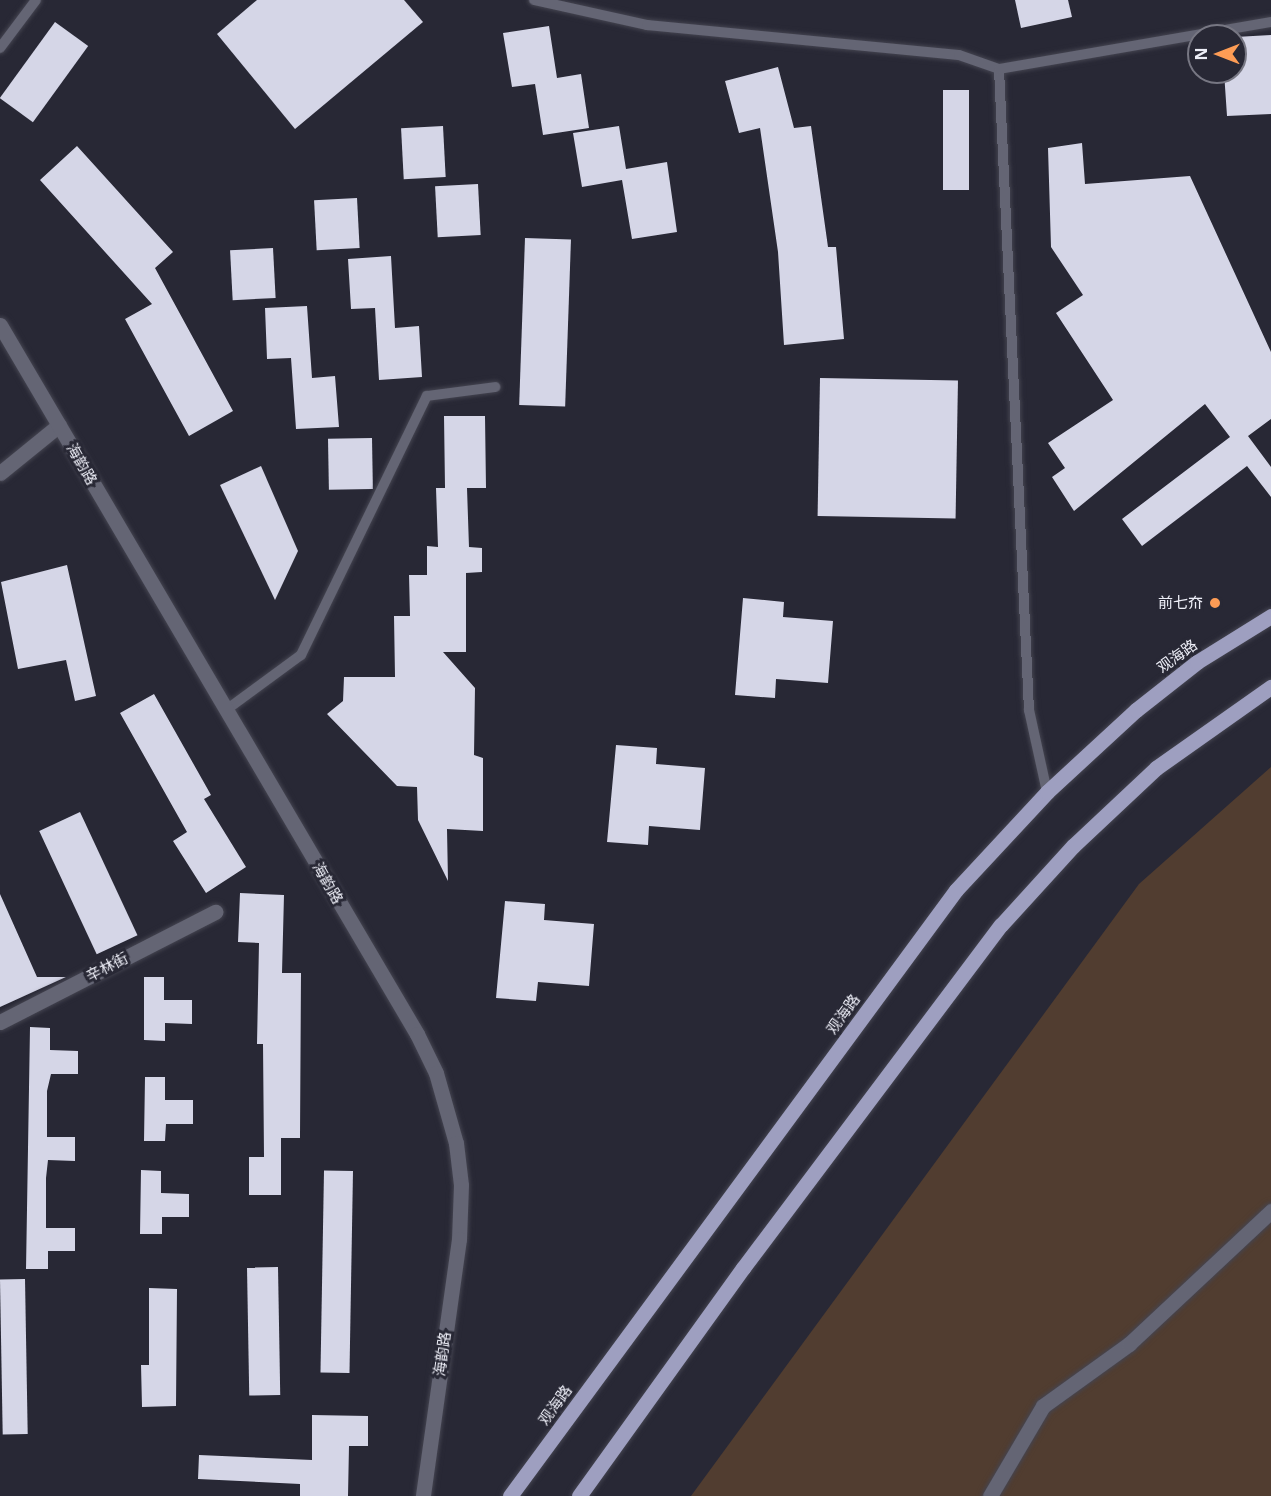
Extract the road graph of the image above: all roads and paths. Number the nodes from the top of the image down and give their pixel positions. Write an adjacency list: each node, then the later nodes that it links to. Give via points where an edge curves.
1 (36, 0): 4 (lane)
2 (534, 0): 5 (lane, via 647,25 959,55)
3 (1271, 22): 5 (lane)
4 (0, 48)
5 (999, 69): 13 (lane, via 1029,710)
6 (0, 325): 8 (street, 海韵路)
7 (495, 387): 12 (lane, via 427,396 301,655)
8 (59, 425): 9 (street); 12 (street, 海韵路)
9 (0, 473)
10 (1271, 616): 13 (main road, 观海路, via 1197,662 1136,710)
11 (1271, 687): 19 (main road, via 1156,768 1073,846 1001,925 742,1268)
12 (226, 710): 17 (street, 海韵路, via 417,1034 436,1073 456,1143 459,1239)
13 (1047, 792): 18 (main road, 观海路, via 956,890)
14 (215, 912): 15 (street, 辛林街)
15 (0, 1022)
16 (1271, 1211): 20 (street, via 1168,1311 1043,1406)
17 (423, 1496)
18 (510, 1496)
19 (579, 1496)
20 (990, 1496)

